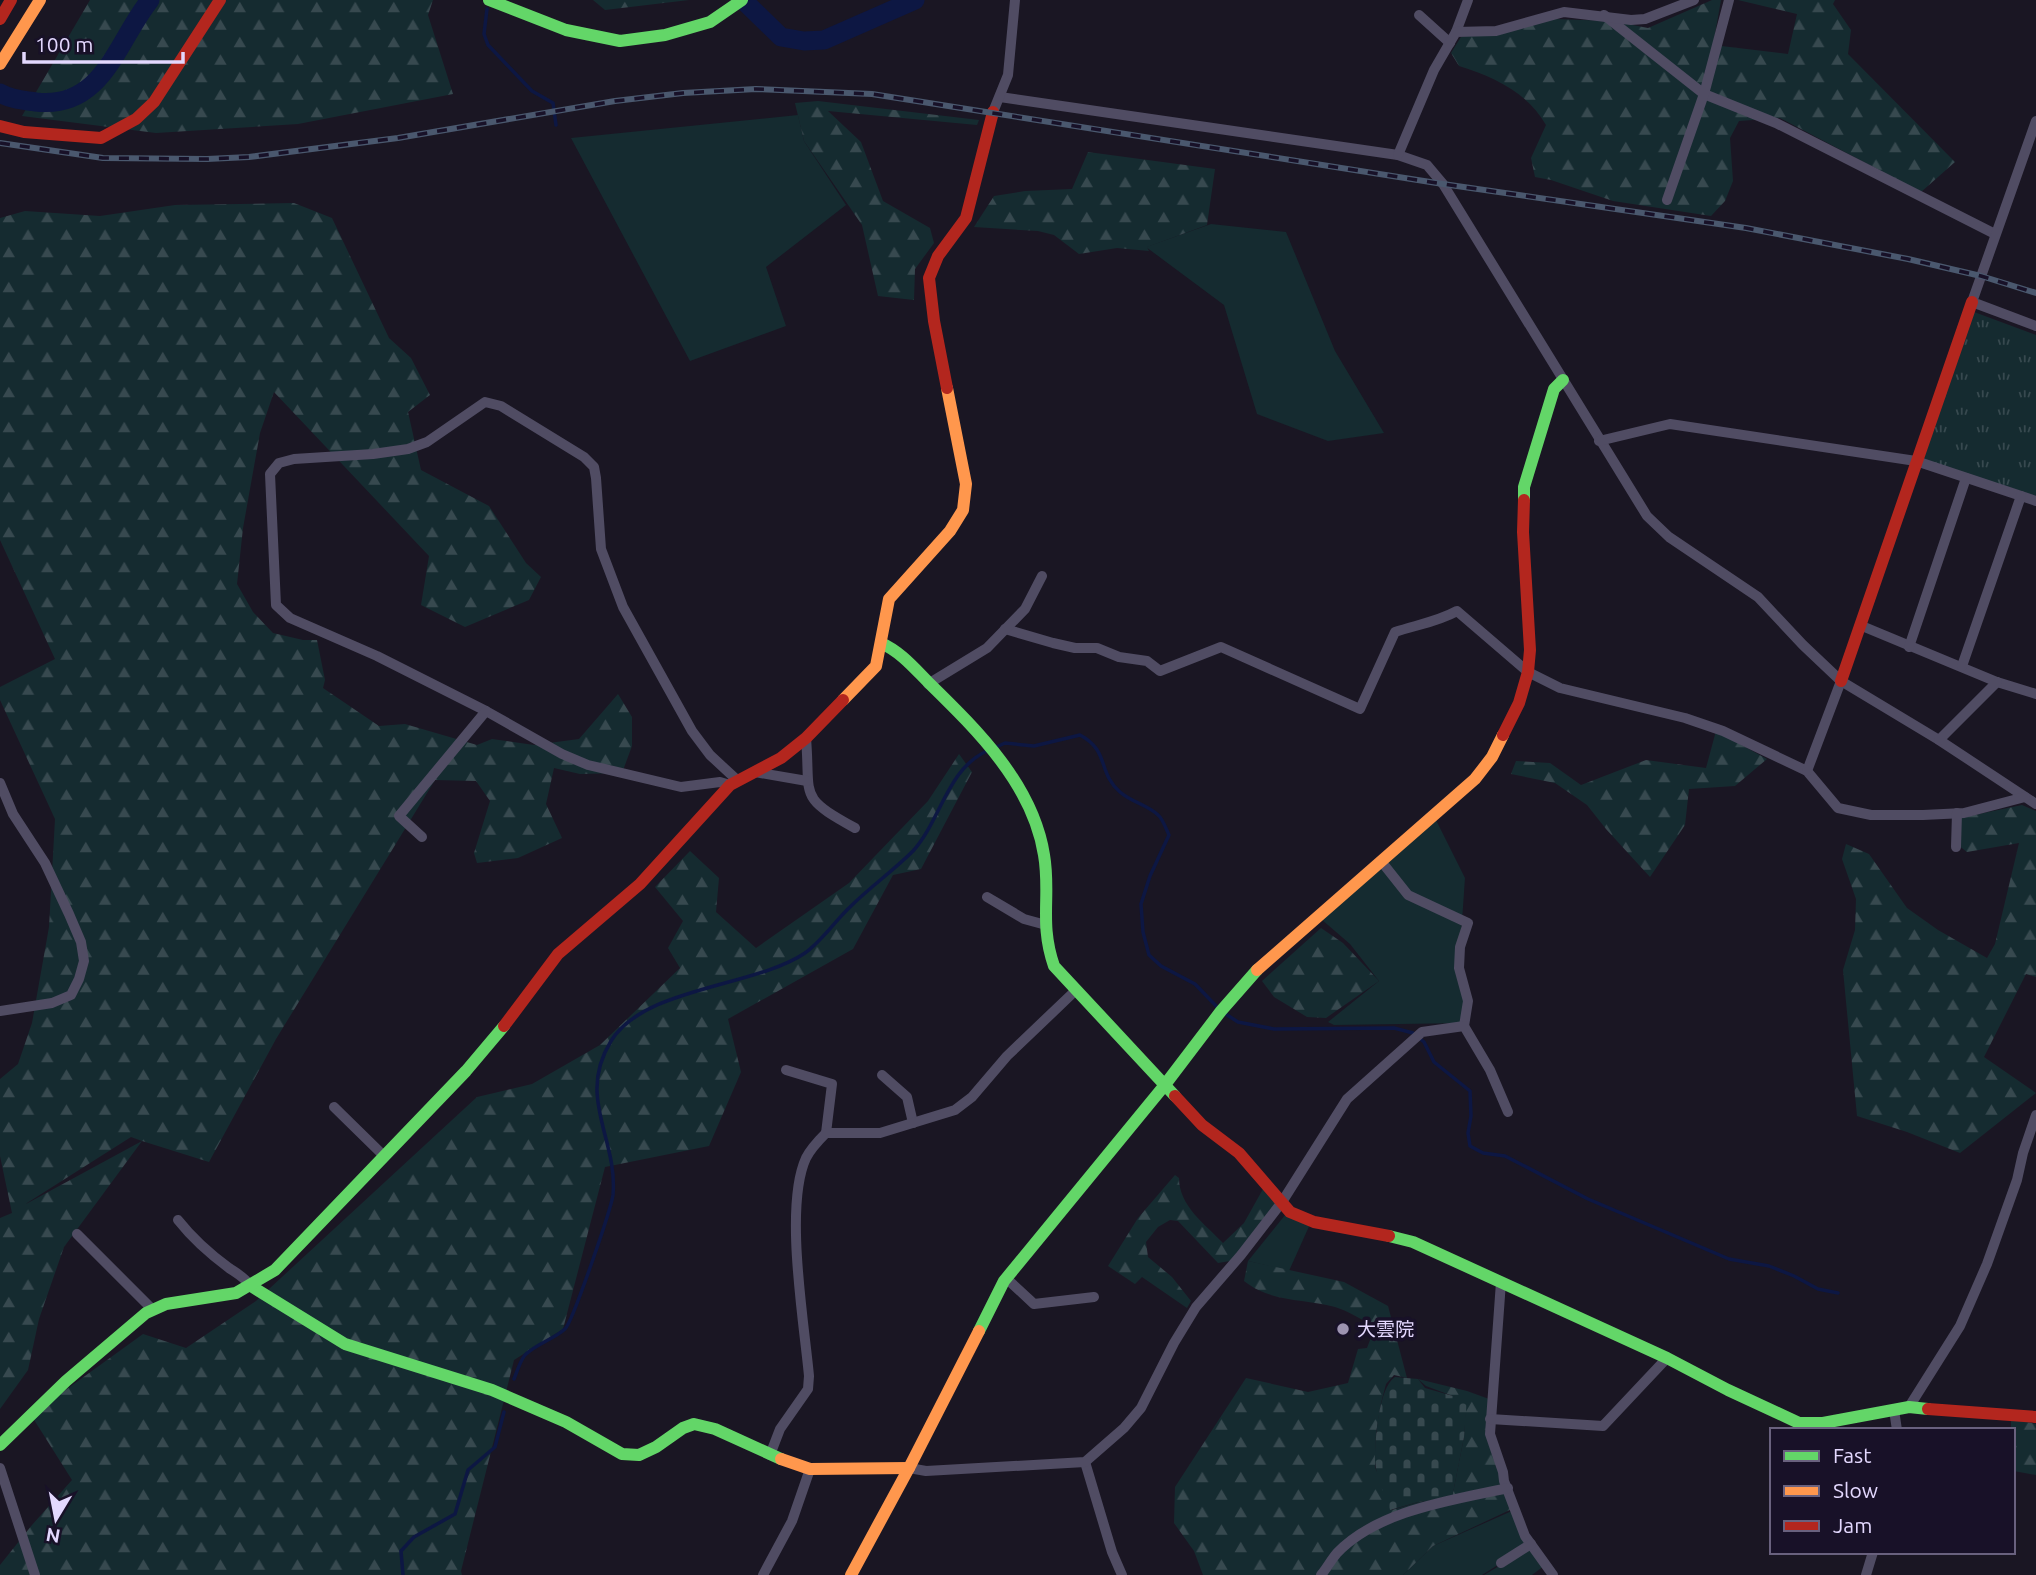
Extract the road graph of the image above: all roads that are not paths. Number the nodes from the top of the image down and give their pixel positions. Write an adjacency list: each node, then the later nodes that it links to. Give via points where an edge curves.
1 (40, 0): 13 (main road)
2 (220, 0): 18 (main road, via 155,102 136,119 101,138)
3 (489, 0): 4 (main road, via 566,30 620,41 710,22)
4 (742, 0)
5 (1015, 0): 15 (street, via 1008,75)
6 (1468, 0): 11 (street)
7 (1694, 0): 10 (street, via 1645,19)
8 (1729, 0): 14 (street)
9 (1419, 15): 12 (street)
10 (1604, 15): 11 (street, via 1564,12 1496,31); 14 (street)
11 (1456, 32): 12 (street)
12 (1450, 43): 19 (street, via 1434,69)
13 (0, 64)
14 (1704, 94): 20 (street); 21 (street, via 1776,123)
15 (1000, 97): 16 (street); 19 (street)
16 (993, 112): 33 (main road, via 967,218 938,256 929,278 966,484 963,510 889,599)
17 (2036, 121): 21 (street)
18 (0, 126)
19 (1398, 155): 24 (street, via 1427,165 1435,173)
20 (1667, 200)
21 (1995, 234): 22 (street)
22 (1972, 302): 23 (street); 26 (main road)
23 (2036, 326)
24 (1563, 380): 25 (street); 36 (main road, via 1554,389 1524,487)
25 (1599, 441): 26 (street, via 1670,424); 37 (street, via 1647,516 1669,537 1758,597)
26 (1916, 461): 27 (street); 31 (main road)
27 (1966, 478): 28 (street); 34 (street)
28 (2021, 496): 29 (street); 35 (street)
29 (2036, 501)
30 (1042, 576): 32 (street, via 1024,609)
31 (1862, 626): 34 (street); 37 (main road)
32 (1005, 629): 36 (street, via 1147,661 1160,671 1221,647 1360,709 1395,632 1437,622 1457,611); 39 (street, via 987,648)
33 (881, 643): 39 (main road, via 895,649); 42 (main road, via 876,666)
34 (1909, 647): 35 (street)
35 (1962, 666): 38 (street)
36 (1528, 672): 44 (street, via 1560,688 1723,731); 55 (main road, via 1520,703 1484,768)
37 (1841, 681): 43 (street); 44 (street)
38 (1997, 682): 40 (street); 43 (street)
39 (928, 684): 57 (main road, via 984,739 1038,823 1045,855)
40 (2036, 694)
41 (486, 711): 47 (street, via 588,765 681,787); 47 (street, via 290,618 276,605 270,474 279,463 408,449 427,442 485,402 501,406 584,457 594,467 601,549 623,607 692,731); 53 (street, via 400,816)
42 (806, 738): 45 (main road); 46 (street)
43 (1939, 740): 49 (street)
44 (1807, 771): 51 (street, via 1838,808 1871,815)
45 (755, 772): 46 (street); 47 (main road)
46 (807, 781): 52 (street, via 814,802)
47 (733, 782): 69 (main road, via 654,871 558,954 484,1050)
48 (0, 783): 59 (street, via 13,814 45,863 81,942 84,961 71,995)
49 (2025, 797): 50 (street); 51 (street)
50 (2036, 804)
51 (1957, 813): 54 (street)
52 (855, 828)
53 (422, 837)
54 (1956, 847)
55 (1381, 862): 60 (street, via 1408,895 1468,923 1459,968 1468,1001); 63 (main road, via 1256,971)
56 (987, 897): 57 (street, via 1024,919)
57 (1046, 925): 58 (main road, via 1054,965)
58 (1075, 991): 63 (main road); 67 (street, via 1006,1056 972,1097 955,1110)
59 (0, 1012)
60 (1464, 1026): 65 (street); 70 (street, via 1422,1032 1347,1099)
61 (786, 1070): 68 (street, via 832,1084)
62 (882, 1075): 67 (street, via 907,1097)
63 (1164, 1086): 70 (main road, via 1202,1125 1239,1153); 73 (main road)
64 (334, 1107): 69 (street)
65 (1508, 1112)
66 (2036, 1115): 79 (street, via 1987,1264 1960,1326)
67 (913, 1123): 68 (street, via 880,1133)
68 (826, 1133): 85 (street, via 807,1157 796,1196 808,1389 780,1429)
69 (384, 1156): 75 (main road, via 275,1270)
70 (1282, 1202): 74 (main road, via 1290,1212 1314,1222 1413,1242); 86 (street, via 1196,1307 1141,1409)
71 (178, 1220): 75 (street, via 191,1237)
72 (77, 1234): 77 (street)
73 (1006, 1278): 76 (street, via 1034,1304); 88 (main road)
74 (1501, 1282): 78 (main road); 82 (street)
75 (251, 1286): 77 (main road); 85 (main road, via 345,1344 492,1390 566,1422 622,1454 639,1455 694,1424)
76 (1094, 1297)
77 (153, 1310): 84 (main road, via 119,1334)
78 (1667, 1358): 80 (main road, via 1799,1423); 82 (street, via 1603,1426)
79 (1909, 1407): 80 (main road); 81 (main road)
80 (1894, 1410): 83 (street)
81 (2036, 1417)
82 (1490, 1419): 90 (street, via 1490,1434)
83 (1897, 1428)
84 (0, 1445)
85 (770, 1455): 89 (main road)
86 (1085, 1462): 88 (street, via 926,1471); 97 (street)
87 (0, 1468): 94 (street)
88 (909, 1468): 89 (main road); 96 (main road)
89 (810, 1469): 95 (street, via 792,1521)
90 (1508, 1489): 91 (street); 98 (street, via 1427,1505 1371,1527 1338,1552)
91 (1531, 1544): 93 (street); 99 (street)
92 (1872, 1554): 100 (street)
93 (1501, 1563)
94 (35, 1575)
95 (763, 1575)
96 (851, 1575)
97 (1122, 1575)
98 (1321, 1575)
99 (1553, 1575)
100 (1866, 1575)

